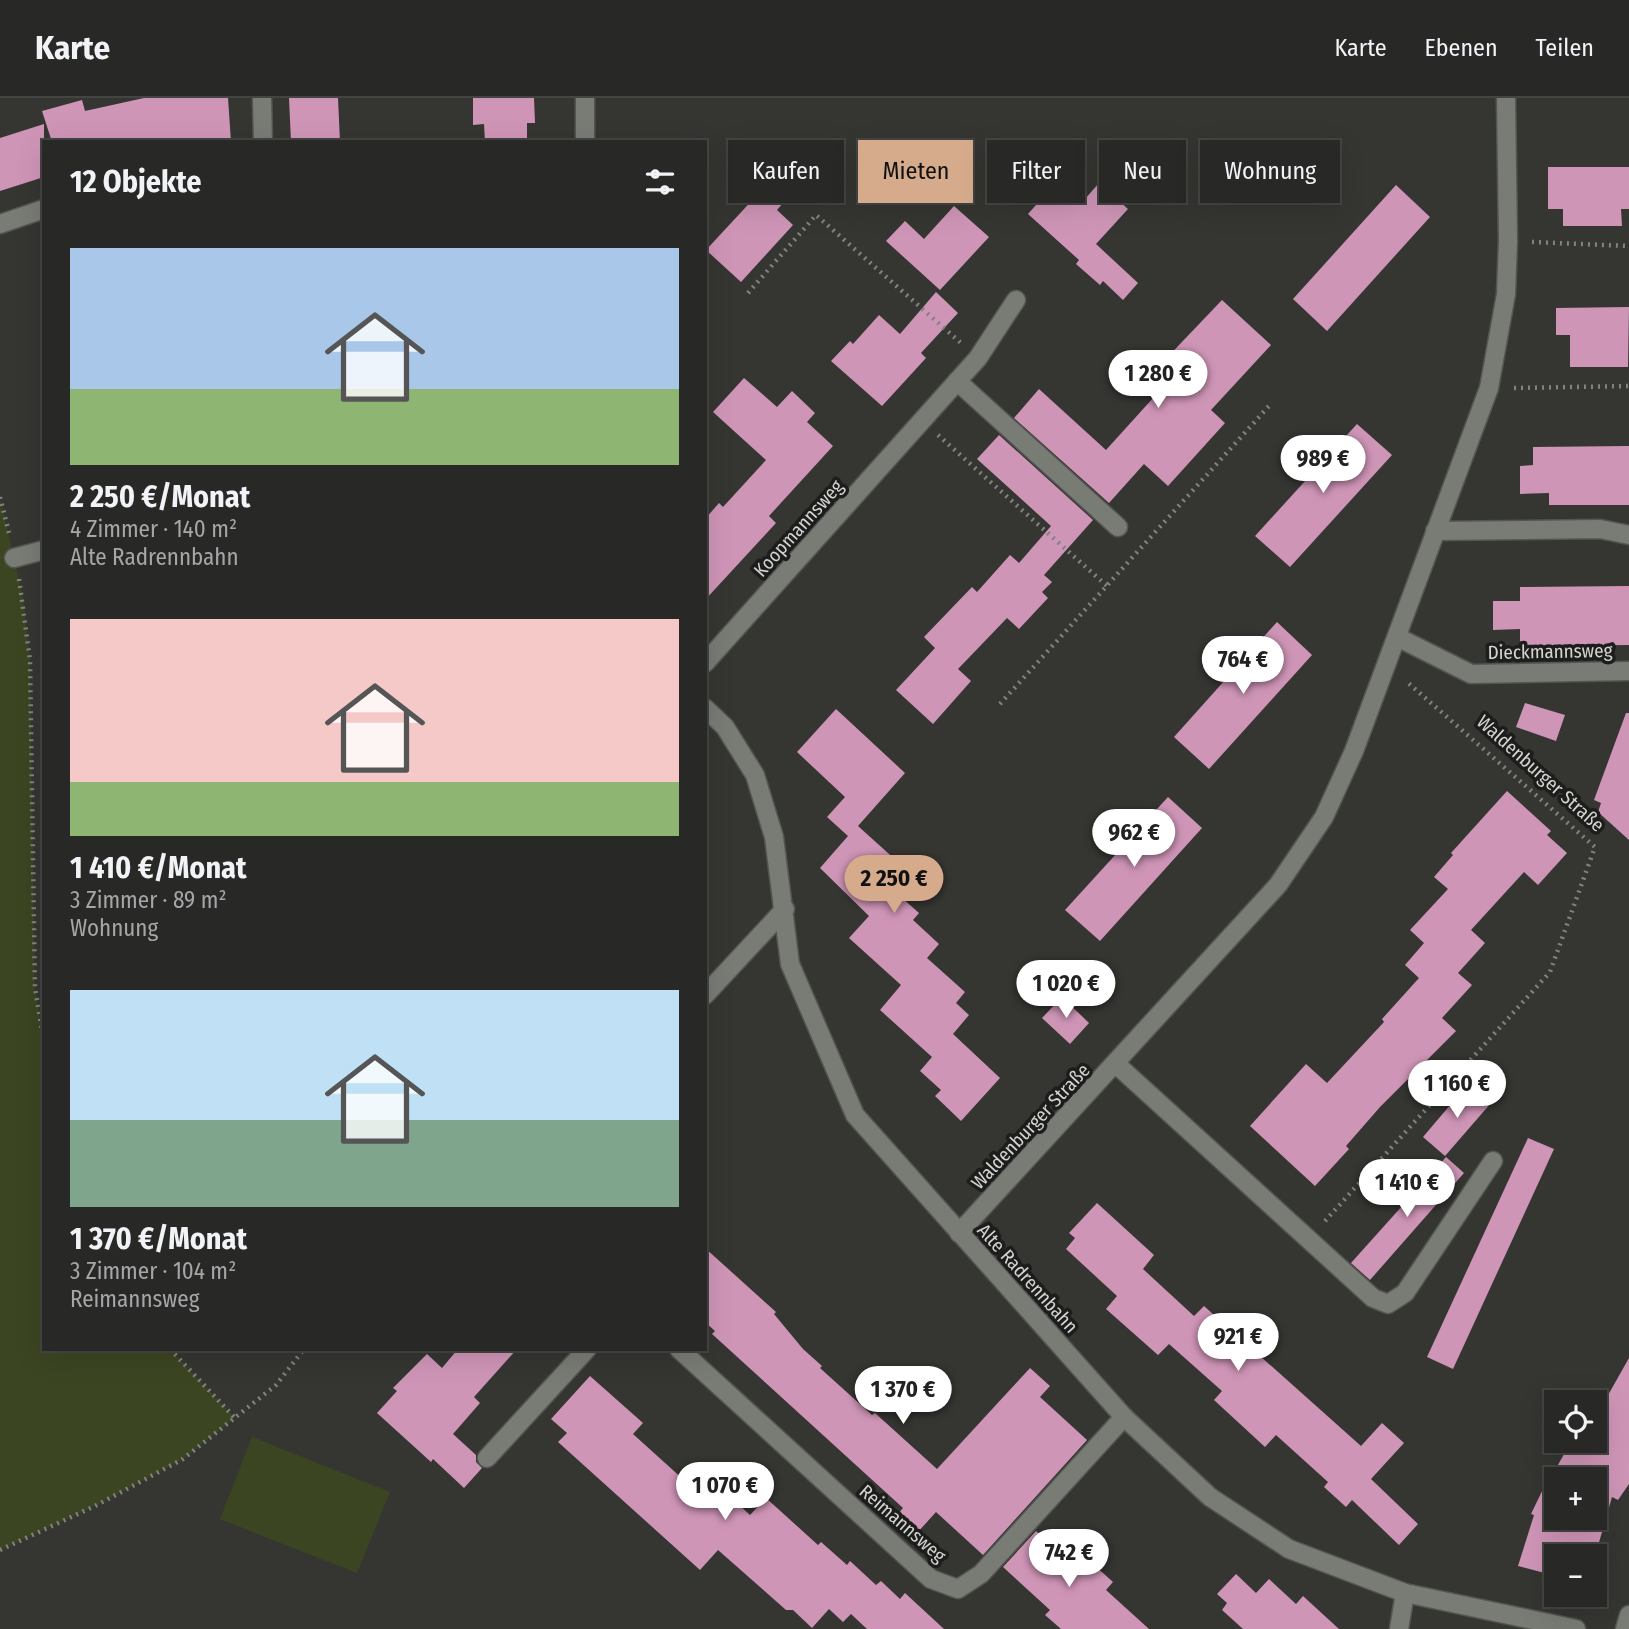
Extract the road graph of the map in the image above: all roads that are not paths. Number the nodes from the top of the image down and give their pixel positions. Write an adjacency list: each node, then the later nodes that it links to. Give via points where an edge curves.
1 (262, 98): 4 (street)
2 (585, 98): 5 (street)
3 (1506, 98): 11 (street, Waldenburger Straße, via 1506,294 1489,388)
4 (263, 140)
5 (585, 140)
6 (42, 210): 7 (street)
7 (0, 224)
8 (1016, 300): 9 (street, Koopmannsweg)
9 (957, 382): 10 (street); 16 (street, Koopmannsweg)
10 (1118, 527)
11 (1436, 531): 12 (street, via 1600,529); 15 (street, Waldenburger Straße)
12 (1629, 535)
13 (42, 551): 14 (street)
14 (15, 558)
15 (1397, 637): 17 (street, Dieckmannsweg, via 1471,674); 21 (street, Waldenburger Straße, via 1324,817 1278,885)
16 (707, 661)
17 (1629, 671)
18 (707, 710): 19 (street, Alte Radrennbahn, via 725,727 755,775 774,837)
19 (785, 909): 20 (street); 23 (street, Alte Radrennbahn, via 790,964 855,1115)
20 (707, 993)
21 (1116, 1064): 22 (street, via 1373,1298 1388,1304 1405,1293); 23 (street, Waldenburger Straße)
22 (1493, 1161)
23 (960, 1233): 26 (street, Alte Radrennbahn)
24 (585, 1351): 27 (street)
25 (681, 1351): 26 (street, Reimannsweg, via 931,1579 958,1589 981,1574)
26 (1124, 1418): 28 (street, Alte Radrennbahn, via 1210,1497 1289,1549)
27 (487, 1458)
28 (1405, 1593): 30 (street); 31 (street, Alte Radrennbahn)
29 (1629, 1615): 32 (street)
30 (1399, 1629)
31 (1576, 1629)
32 (1625, 1629)

